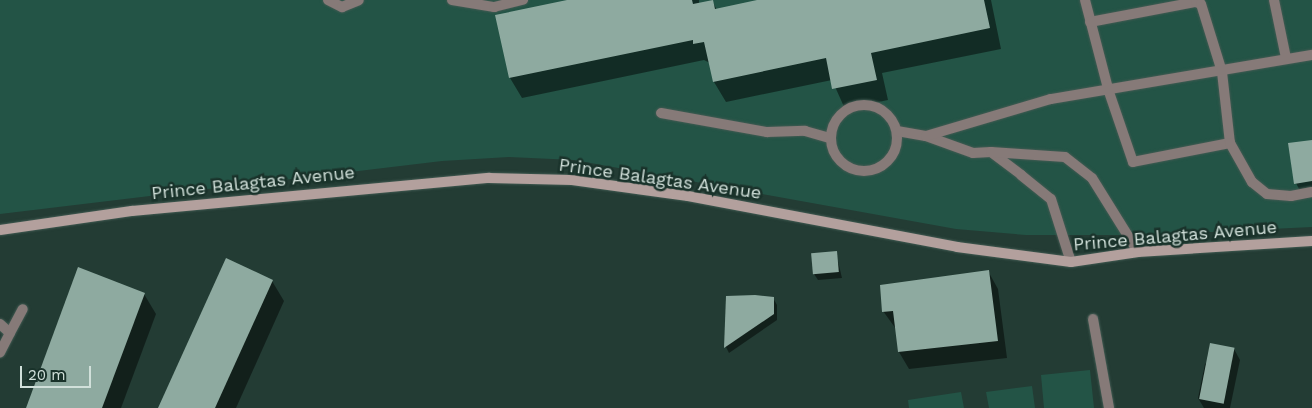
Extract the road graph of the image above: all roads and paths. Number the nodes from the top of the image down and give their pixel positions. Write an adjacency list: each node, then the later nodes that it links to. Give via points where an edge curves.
1 (328, 0): 2 (lane, via 342,7)
2 (359, 0)
3 (452, 0): 4 (lane, via 494,7)
4 (523, 0)
5 (1085, 0): 7 (lane)
6 (1274, 0): 9 (lane)
7 (1090, 22): 10 (lane, via 1196,2 1204,7); 11 (lane)
8 (1312, 54): 9 (lane)
9 (1286, 58): 10 (lane)
10 (1222, 72): 11 (lane); 16 (lane)
11 (1109, 92): 14 (lane, via 1050,99); 16 (lane, via 1133,162)
12 (661, 112): 15 (lane, via 767,132 805,131)
13 (897, 131): 14 (lane); 15 (lane, via 891,117 878,106 861,104 845,109 834,122); 15 (lane, via 896,150 885,165 868,172 849,169 835,156)
14 (926, 136): 17 (lane, via 972,153)
15 (830, 138)
16 (1230, 143): 18 (lane, via 1252,182 1267,194 1291,196)
17 (991, 152): 21 (lane, via 1065,157 1092,178); 22 (lane, via 1051,199)
18 (1312, 192)
19 (0, 230): 22 (main road, Prince Balagtas Avenue, via 132,212 411,183 489,178 572,180 688,196 957,247)
20 (1312, 241): 21 (main road, Prince Balagtas Avenue)
21 (1138, 252): 22 (main road, Prince Balagtas Avenue)
22 (1070, 262)
23 (23, 309): 26 (lane)
24 (1092, 319): 28 (lane)
25 (0, 324): 26 (lane)
26 (10, 333): 27 (lane)
27 (0, 353)
28 (1109, 408)

